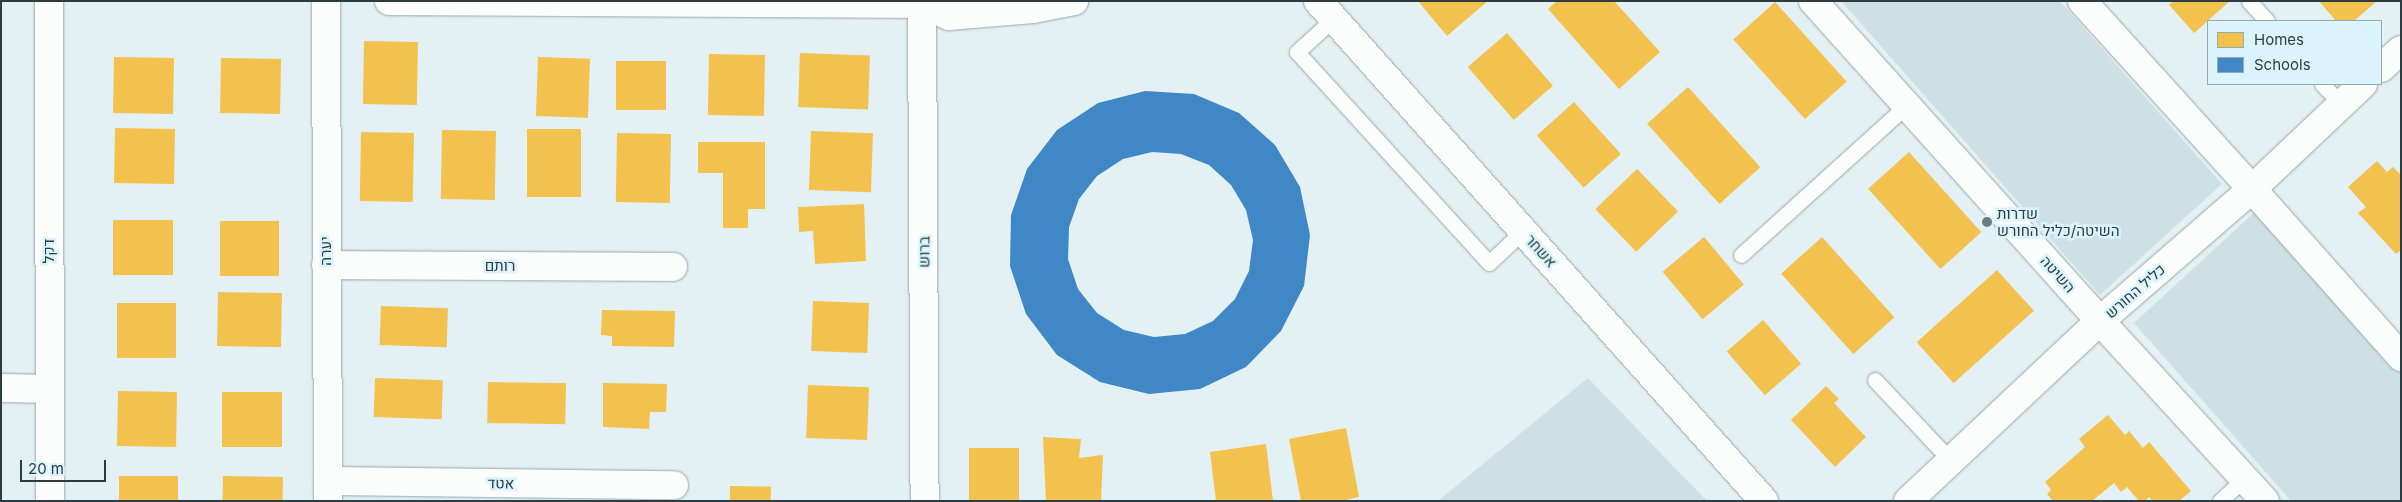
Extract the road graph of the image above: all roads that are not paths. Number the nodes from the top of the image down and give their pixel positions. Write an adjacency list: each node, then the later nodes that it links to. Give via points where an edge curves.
1 (48, 1): 27 (street, דקל)
2 (326, 1): 21 (street, יערה)
3 (390, 1): 8 (street)
4 (1074, 1): 9 (street, via 949,16)
5 (1812, 1): 17 (street, השיטה)
6 (2082, 1): 18 (street)
7 (2249, 1): 11 (lane)
8 (703, 2): 9 (street)
9 (922, 4): 33 (street, ברוש)
10 (1325, 10): 19 (street, אשחר); 19 (lane, via 1297,52 1489,263)
11 (2266, 20)
12 (2401, 50): 13 (street)
13 (2382, 67)
14 (2323, 85): 16 (lane)
15 (2362, 85): 16 (street, כליל החורש)
16 (2340, 104): 18 (street, כליל החורש)
17 (1906, 106): 20 (lane); 23 (street, השיטה)
18 (2252, 189): 23 (street, כליל החורש); 24 (street)
19 (1524, 231): 34 (street, אשחר)
20 (1742, 255)
21 (326, 265): 22 (street, רותם); 31 (street, יערה)
22 (673, 267)
23 (2100, 321): 28 (street, כליל החורש); 29 (street, השיטה)
24 (2400, 356)
25 (1875, 380): 28 (lane)
26 (1, 388): 27 (street)
27 (49, 389): 32 (street, דקל)
28 (1951, 461): 35 (street, כליל החורש)
29 (2245, 478): 36 (lane); 37 (street, השיטה)
30 (674, 485): 31 (street, אטד)
31 (328, 491)
32 (50, 501)
33 (925, 501)
34 (1764, 501)
35 (1908, 501)
36 (2220, 501)
37 (2265, 501)

